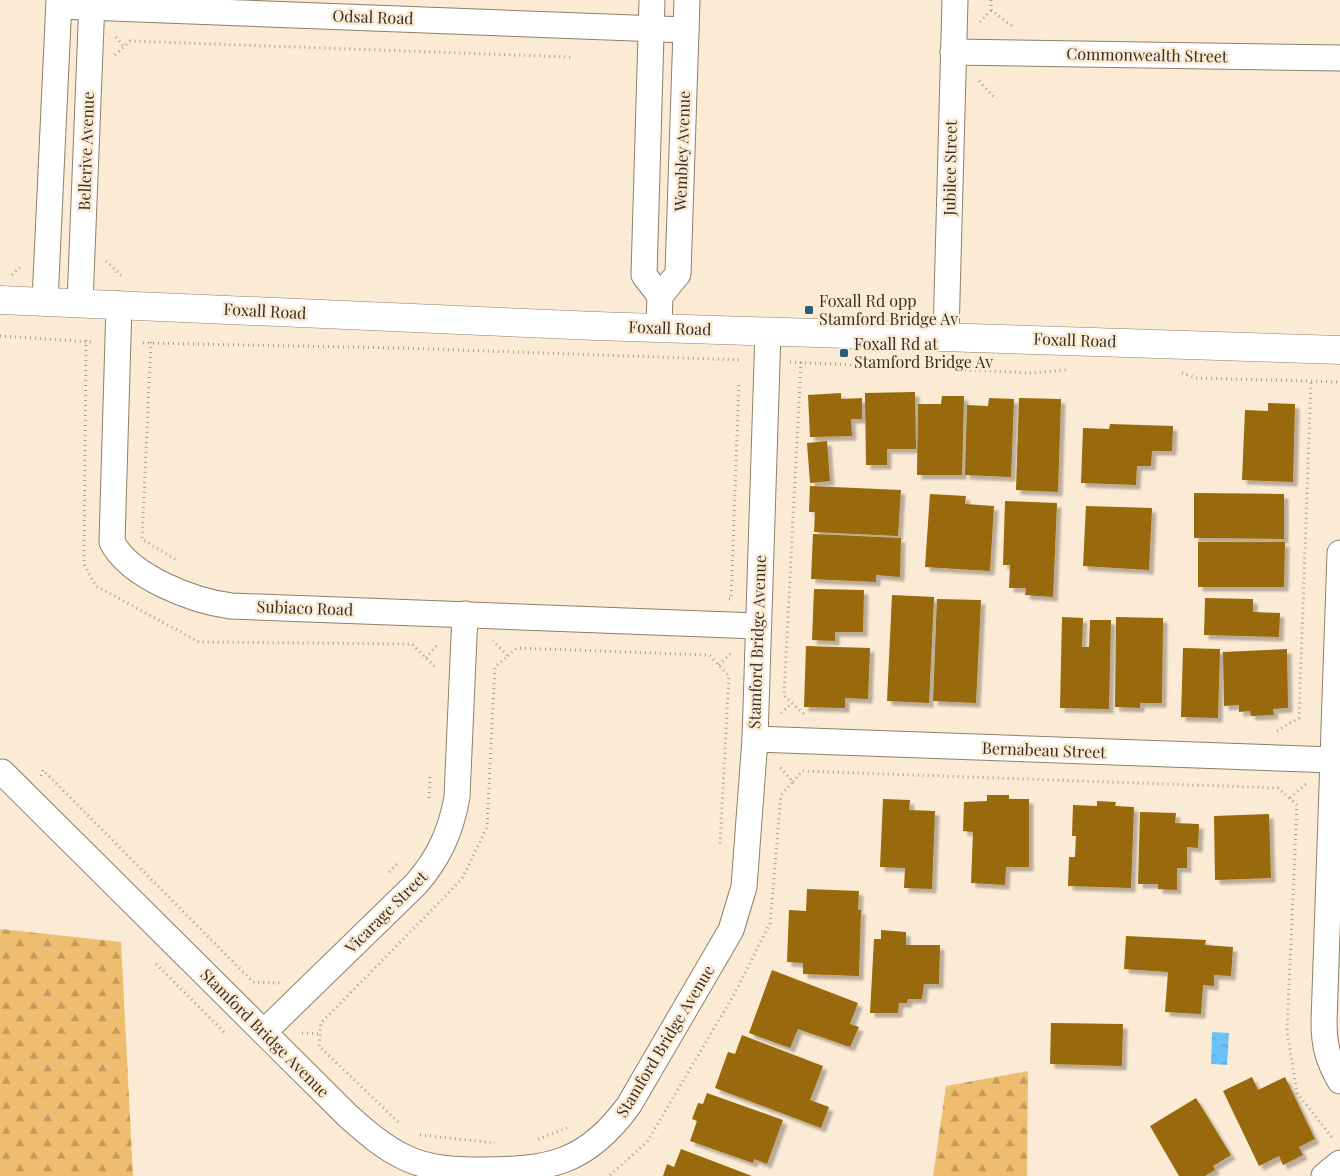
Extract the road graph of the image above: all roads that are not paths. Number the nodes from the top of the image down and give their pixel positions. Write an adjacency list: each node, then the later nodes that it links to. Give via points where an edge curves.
1 (652, 0): 7 (street, Wembley Avenue)
2 (687, 0): 8 (street, Wembley Avenue)
3 (955, 0): 9 (street, Jubilee Street)
4 (59, 3): 5 (street, Odsal Road); 14 (street, Bellerive Avenue)
5 (91, 4): 6 (street, Odsal Road); 15 (street, Bellerive Avenue)
6 (368, 8): 7 (street, Odsal Road)
7 (651, 29): 8 (street, Odsal Road); 12 (street, Wembley Avenue, via 644,275)
8 (686, 30): 12 (street, Wembley Avenue, via 678,274)
9 (953, 52): 10 (street, Commonwealth Street); 18 (street, Jubilee Street)
10 (1340, 58)
11 (122, 291): 15 (street, Foxall Road); 16 (street, Foxall Road); 21 (street, Subiaco Road, via 110,527 118,554 140,572 197,600 214,604)
12 (660, 296): 16 (street)
13 (0, 300): 14 (street, Foxall Road)
14 (45, 301): 15 (street, Foxall Road)
15 (80, 302)
16 (659, 327): 17 (street, Foxall Road)
17 (768, 331): 18 (street, Foxall Road); 22 (street, Stamford Bridge Avenue)
18 (946, 335): 19 (street, Foxall Road)
19 (1340, 350)
20 (1340, 553): 24 (street)
21 (465, 614): 22 (street, Subiaco Road); 26 (street, Vicarage Street, via 457,797 454,817 441,850 416,884)
22 (758, 626): 23 (street, Stamford Bridge Avenue)
23 (755, 739): 24 (street, Bernabeau Street); 26 (street, Stamford Bridge Avenue, via 747,863 740,908 719,952 630,1105 594,1144 548,1166 522,1170 467,1170 424,1165 370,1135)
24 (1333, 760): 27 (street, via 1324,1045 1330,1065)
25 (2, 772): 26 (street, Stamford Bridge Avenue)
26 (264, 1032)
27 (1340, 1081)
28 (1340, 1163): 29 (street)
29 (1324, 1176)

